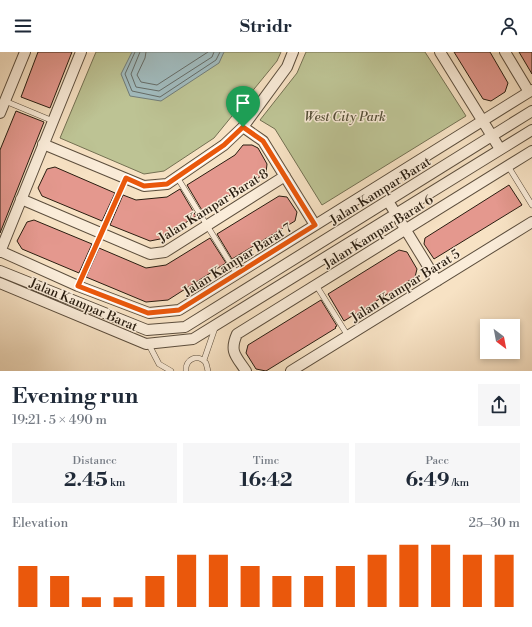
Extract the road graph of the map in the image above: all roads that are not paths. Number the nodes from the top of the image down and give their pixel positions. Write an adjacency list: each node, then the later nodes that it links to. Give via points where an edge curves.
1 (25, 52): 7 (street)
2 (80, 52): 10 (street)
3 (293, 52): 12 (street, via 287,67)
4 (440, 52): 11 (street)
5 (505, 52): 6 (street)
6 (530, 91): 11 (street, Jalan Kampar Barat 7)
7 (5, 102): 9 (street); 10 (lane)
8 (532, 111): 14 (street, Jalan Kampar Barat)
9 (0, 113)
10 (53, 120): 15 (street)
11 (483, 121): 14 (street); 27 (street, Jalan Kampar Barat 7)
12 (243, 127): 19 (street, via 224,145); 20 (street, via 263,141)
13 (532, 130): 16 (street, Jalan Kampar Barat)
14 (492, 136): 16 (street); 23 (street, Jalan Kampar Barat)
15 (43, 144): 21 (street); 22 (street)
16 (500, 149): 25 (street, Jalan Kampar Barat)
17 (532, 151): 18 (street, Jalan Kampar Barat 6)
18 (508, 166): 24 (lane); 29 (street, Jalan Kampar Barat 6)
19 (177, 176): 21 (street, via 167,184 144,186); 28 (lane)
20 (285, 176): 27 (street); 28 (street, Jalan Kampar Barat 8)
21 (126, 178): 30 (lane)
22 (21, 199): 30 (street, Jalan Kampar Barat 8); 31 (street)
23 (388, 201): 25 (street); 36 (street, Jalan Kampar Barat, via 185,327 147,330)
24 (532, 205)
25 (396, 214): 29 (street); 40 (street, Jalan Kampar Barat)
26 (532, 222): 34 (street, Jalan Kampar Barat 5)
27 (315, 225): 33 (street, Jalan Kampar Barat 7)
28 (207, 226): 30 (street, Jalan Kampar Barat 8, via 165,252 150,254); 33 (lane)
29 (405, 230): 34 (street); 37 (street, Jalan Kampar Barat 6)
30 (102, 233): 38 (lane)
31 (0, 251): 38 (street, Jalan Kampar Barat 7)
32 (0, 271): 36 (street, Jalan Kampar Barat)
33 (237, 274): 38 (street, Jalan Kampar Barat 7, via 179,310 148,313)
34 (437, 281): 41 (street, Jalan Kampar Barat 5)
35 (0, 283): 39 (street, Jalan Kampar Barat)
36 (33, 285): 39 (street)
37 (316, 285): 41 (lane); 47 (street, Jalan Kampar Barat 6, via 238,334 233,343 233,352)
38 (78, 286)
39 (29, 295): 42 (street, Jalan Kampar Barat)
40 (216, 325): 42 (street, Jalan Kampar Barat, via 193,339); 43 (lane)
41 (348, 336): 48 (street, Jalan Kampar Barat 5)
42 (148, 343): 44 (lane, via 159,364)
43 (204, 360): 45 (lane, via 193,358 187,363); 46 (lane)
44 (170, 371)
45 (185, 371)
46 (208, 371)
47 (246, 371)
48 (291, 371)

